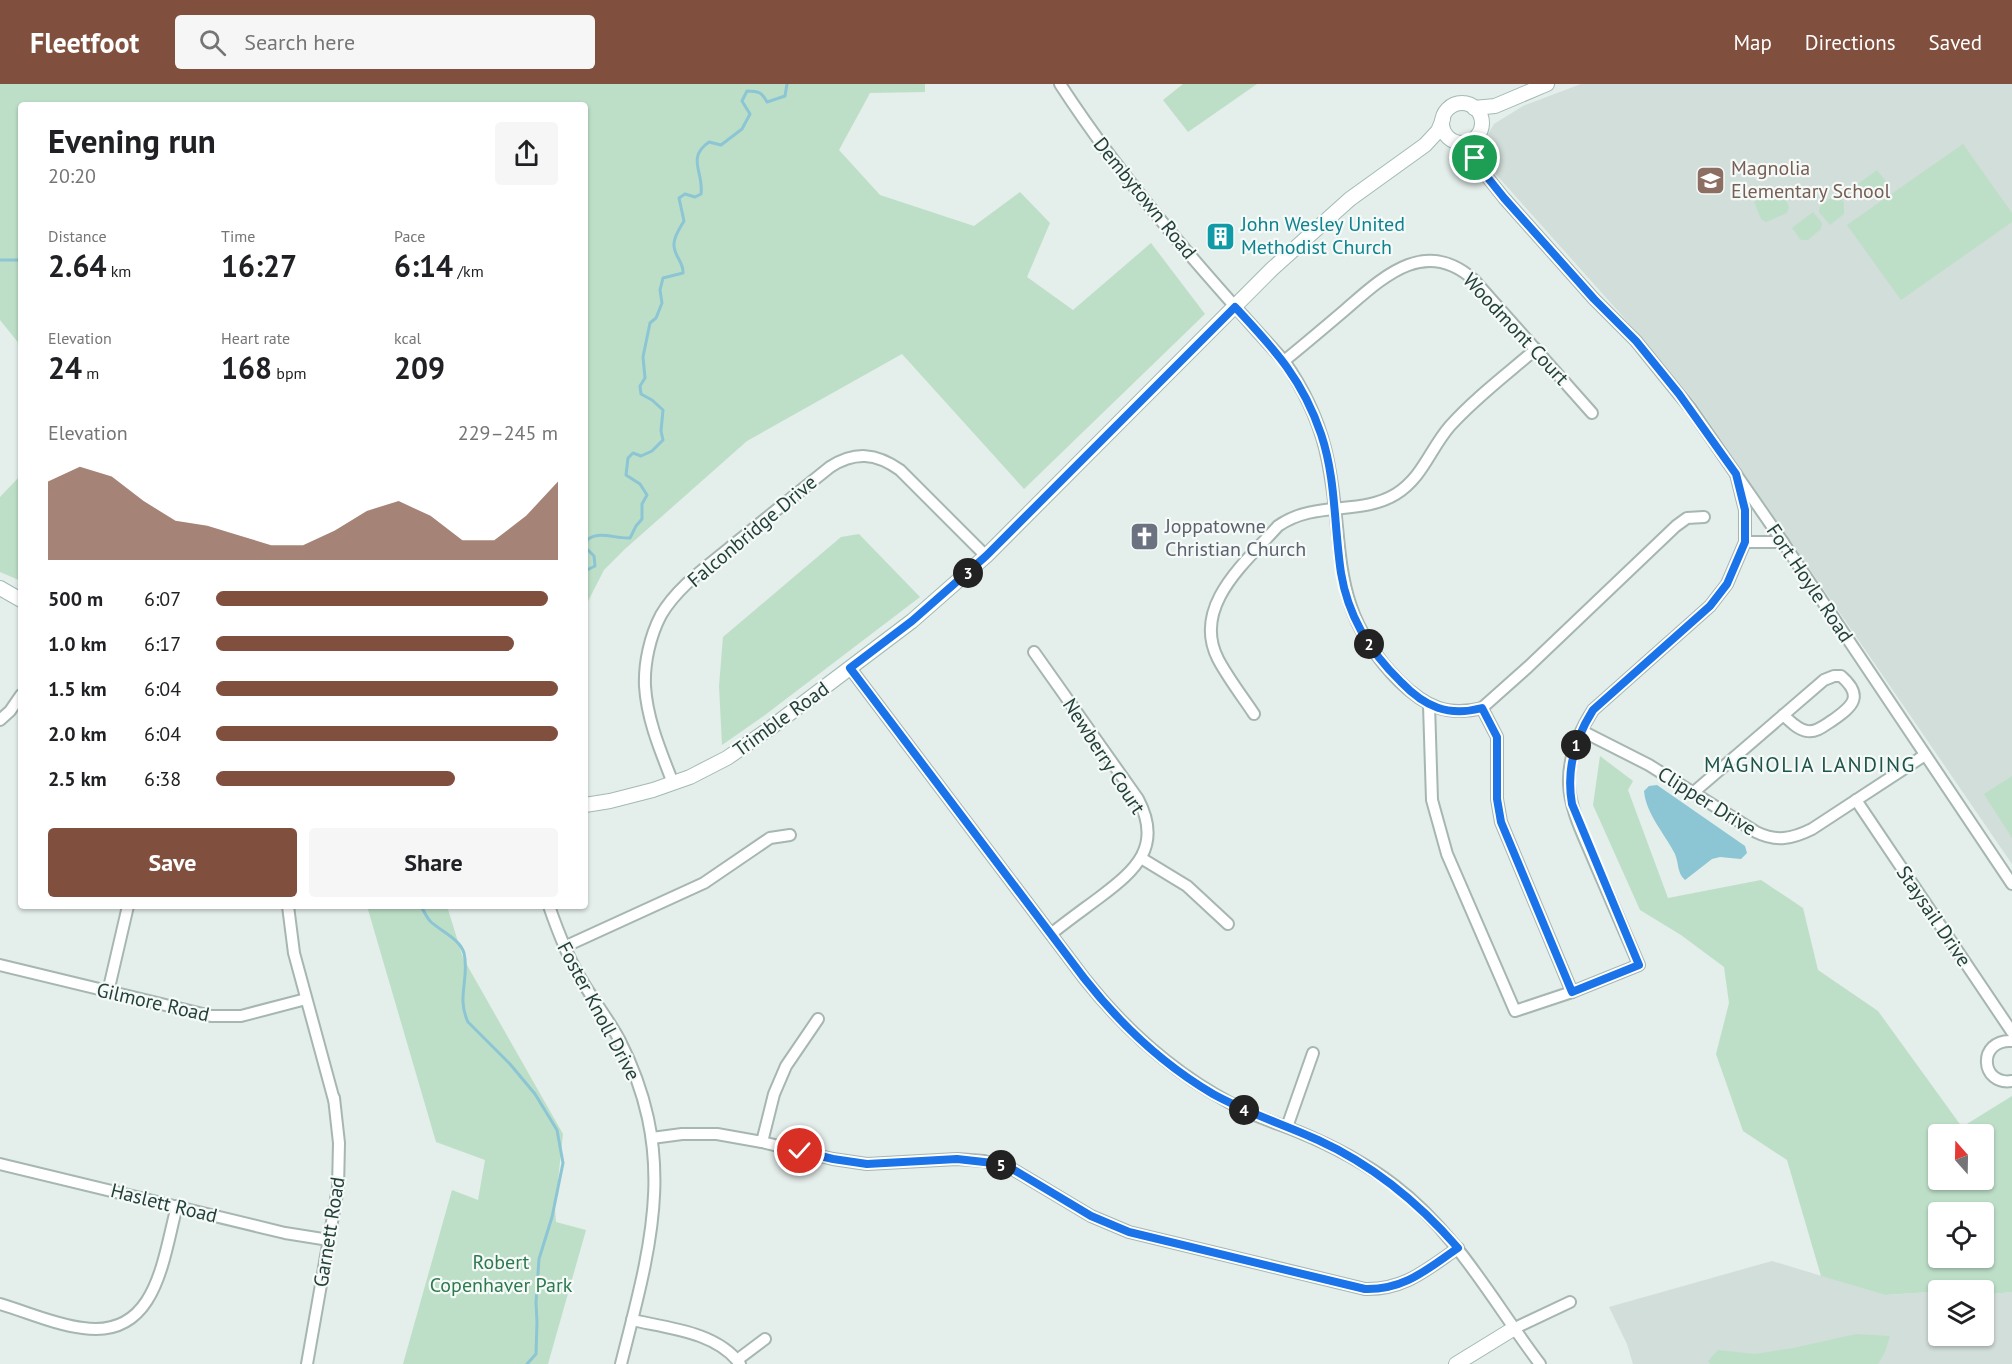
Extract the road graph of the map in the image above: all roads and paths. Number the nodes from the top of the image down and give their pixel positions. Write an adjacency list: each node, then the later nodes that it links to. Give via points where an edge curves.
1 (1060, 84): 10 (street, Dembytown Road, via 1139,194)
2 (1547, 84): 3 (street)
3 (1495, 106): 4 (street); 6 (street)
4 (1474, 108): 5 (street, via 1456,105); 6 (street, via 1479,113)
5 (1443, 119): 7 (street, via 1444,132); 8 (street, Trimble Road)
6 (1479, 131): 7 (street, via 1472,141); 9 (street)
7 (1456, 142): 8 (street, Trimble Road); 9 (street, Fort Hoyle Road)
8 (1425, 145): 10 (street, Trimble Road, via 1343,205)
9 (1475, 158): 14 (street, Fort Hoyle Road, via 1504,198 1636,341 1685,401)
10 (1235, 307): 12 (street, Dembytown Road); 19 (street, Trimble Road)
11 (1536, 349): 12 (street, Woodmont Court, via 1467,273 1426,261 1385,276); 13 (street, Woodmont Court); 15 (street, via 1450,426 1424,468 1407,486 1377,502)
12 (1284, 361): 15 (street, Dembytown Road, via 1321,434)
13 (1592, 413)
14 (1736, 474): 17 (street, via 1745,510); 18 (street, Fort Hoyle Road)
15 (1334, 508): 25 (street, Dembytown Road, via 1341,575 1359,628 1389,671); 27 (street, via 1306,512 1278,526 1228,581 1212,616 1211,634 1219,660)
16 (1704, 517): 26 (street, via 1687,518 1676,526)
17 (1745, 542): 18 (street); 30 (street, via 1727,584 1710,606 1593,710)
18 (1783, 542): 31 (street, Fort Hoyle Road)
19 (986, 556): 23 (street, Trimble Road, via 921,614); 32 (street, Falconbridge Drive, via 886,461 855,456 830,467 689,581 662,614 653,634 645,684 653,729)
20 (0, 588): 21 (street)
21 (18, 598)
22 (1034, 652): 37 (street, Newberry Court, via 1143,809 1147,827)
23 (850, 668): 32 (street, Trimble Road, via 748,744); 43 (street)
24 (18, 699): 29 (street)
25 (1429, 705): 26 (street, via 1456,712); 47 (street, via 1432,800 1447,854 1515,1011)
26 (1482, 708): 47 (street, via 1497,737 1501,822)
27 (1254, 714)
28 (1783, 715): 28 (street, via 1834,676 1841,676 1854,695 1849,709 1814,731 1805,731); 33 (street)
29 (0, 720)
30 (1582, 731): 33 (street, Clipper Drive); 47 (street, via 1570,768 1572,804 1639,965)
31 (1925, 755): 34 (street, Clipper Drive); 38 (street, Fort Hoyle Road)
32 (673, 783): 35 (street, Trimble Road)
33 (1694, 792): 34 (street, Clipper Drive, via 1773,839 1803,833)
34 (1856, 800): 50 (street, Staysail Drive)
35 (588, 804)
36 (790, 835): 44 (street, via 770,838 704,883)
37 (1141, 858): 42 (street, via 1187,886); 43 (street, Newberry Court, via 1119,883)
38 (2012, 884)
39 (127, 909): 46 (street)
40 (288, 909): 48 (street, Garnett Road, via 291,941)
41 (550, 909): 44 (street, Foster Knoll Drive)
42 (1228, 924)
43 (1051, 934): 54 (street, via 1115,1016 1138,1039 1212,1093)
44 (564, 947): 55 (street, Foster Knoll Drive, via 626,1054)
45 (0, 965): 46 (street, Gilmore Road)
46 (108, 992): 48 (street, Gilmore Road, via 226,1017)
47 (1572, 992)
48 (306, 999): 59 (street, Garnett Road, via 334,1099 339,1143 340,1174)
49 (818, 1018): 56 (street, via 781,1077)
50 (2012, 1032)
51 (2012, 1041): 53 (street, via 1998,1042 1986,1059 1994,1078)
52 (1313, 1053): 54 (street)
53 (2012, 1082)
54 (1287, 1127): 60 (street, via 1368,1167 1410,1198)
55 (652, 1138): 56 (street, via 717,1134); 63 (street, Foster Knoll Drive, via 654,1218)
56 (762, 1142): 60 (street, via 867,1164 957,1159 993,1163 1014,1170 1091,1216 1129,1232 1365,1289 1401,1284)
57 (0, 1164): 58 (street, Haslett Road)
58 (177, 1206): 59 (street, Haslett Road); 62 (street, via 156,1284 138,1314 126,1322 108,1328 82,1328)
59 (329, 1240): 67 (street, Garnett Road)
60 (1458, 1248): 64 (street)
61 (1570, 1302): 64 (street)
62 (0, 1304)
63 (632, 1320): 66 (street, via 707,1339); 68 (street, Foster Knoll Drive)
64 (1513, 1329): 69 (street); 70 (street)
65 (765, 1340): 66 (street)
66 (738, 1362)
67 (307, 1364)
68 (621, 1364)
69 (1456, 1364)
70 (1540, 1364)

